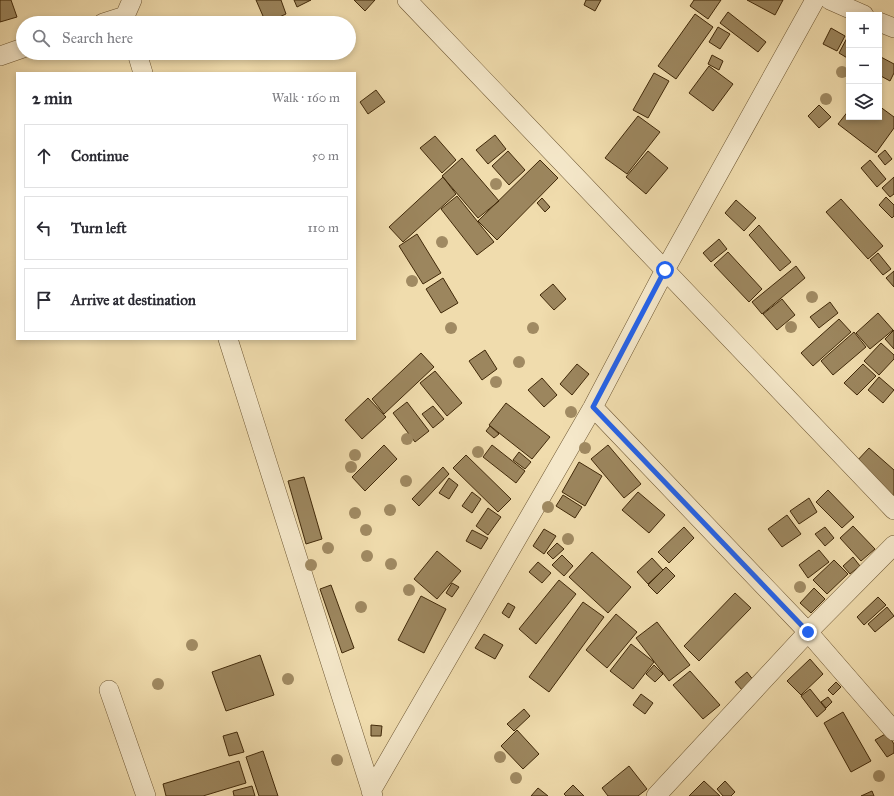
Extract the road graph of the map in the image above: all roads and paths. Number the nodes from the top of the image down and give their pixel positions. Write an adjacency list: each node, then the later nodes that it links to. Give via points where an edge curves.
1 (407, 0): 11 (street)
2 (816, 0): 11 (street)
3 (830, 0): 4 (street)
4 (857, 12)
5 (882, 23): 6 (street)
6 (894, 28)
7 (16, 50): 8 (street)
8 (0, 56)
9 (139, 60): 10 (street)
10 (143, 72)
11 (665, 270): 13 (street); 14 (street)
12 (228, 340): 19 (street)
13 (593, 407): 16 (street); 19 (street)
14 (894, 510)
15 (894, 545): 16 (street)
16 (808, 632): 18 (street); 21 (street)
17 (109, 690): 20 (street)
18 (894, 731)
19 (372, 793)
20 (146, 796)
21 (656, 796)

